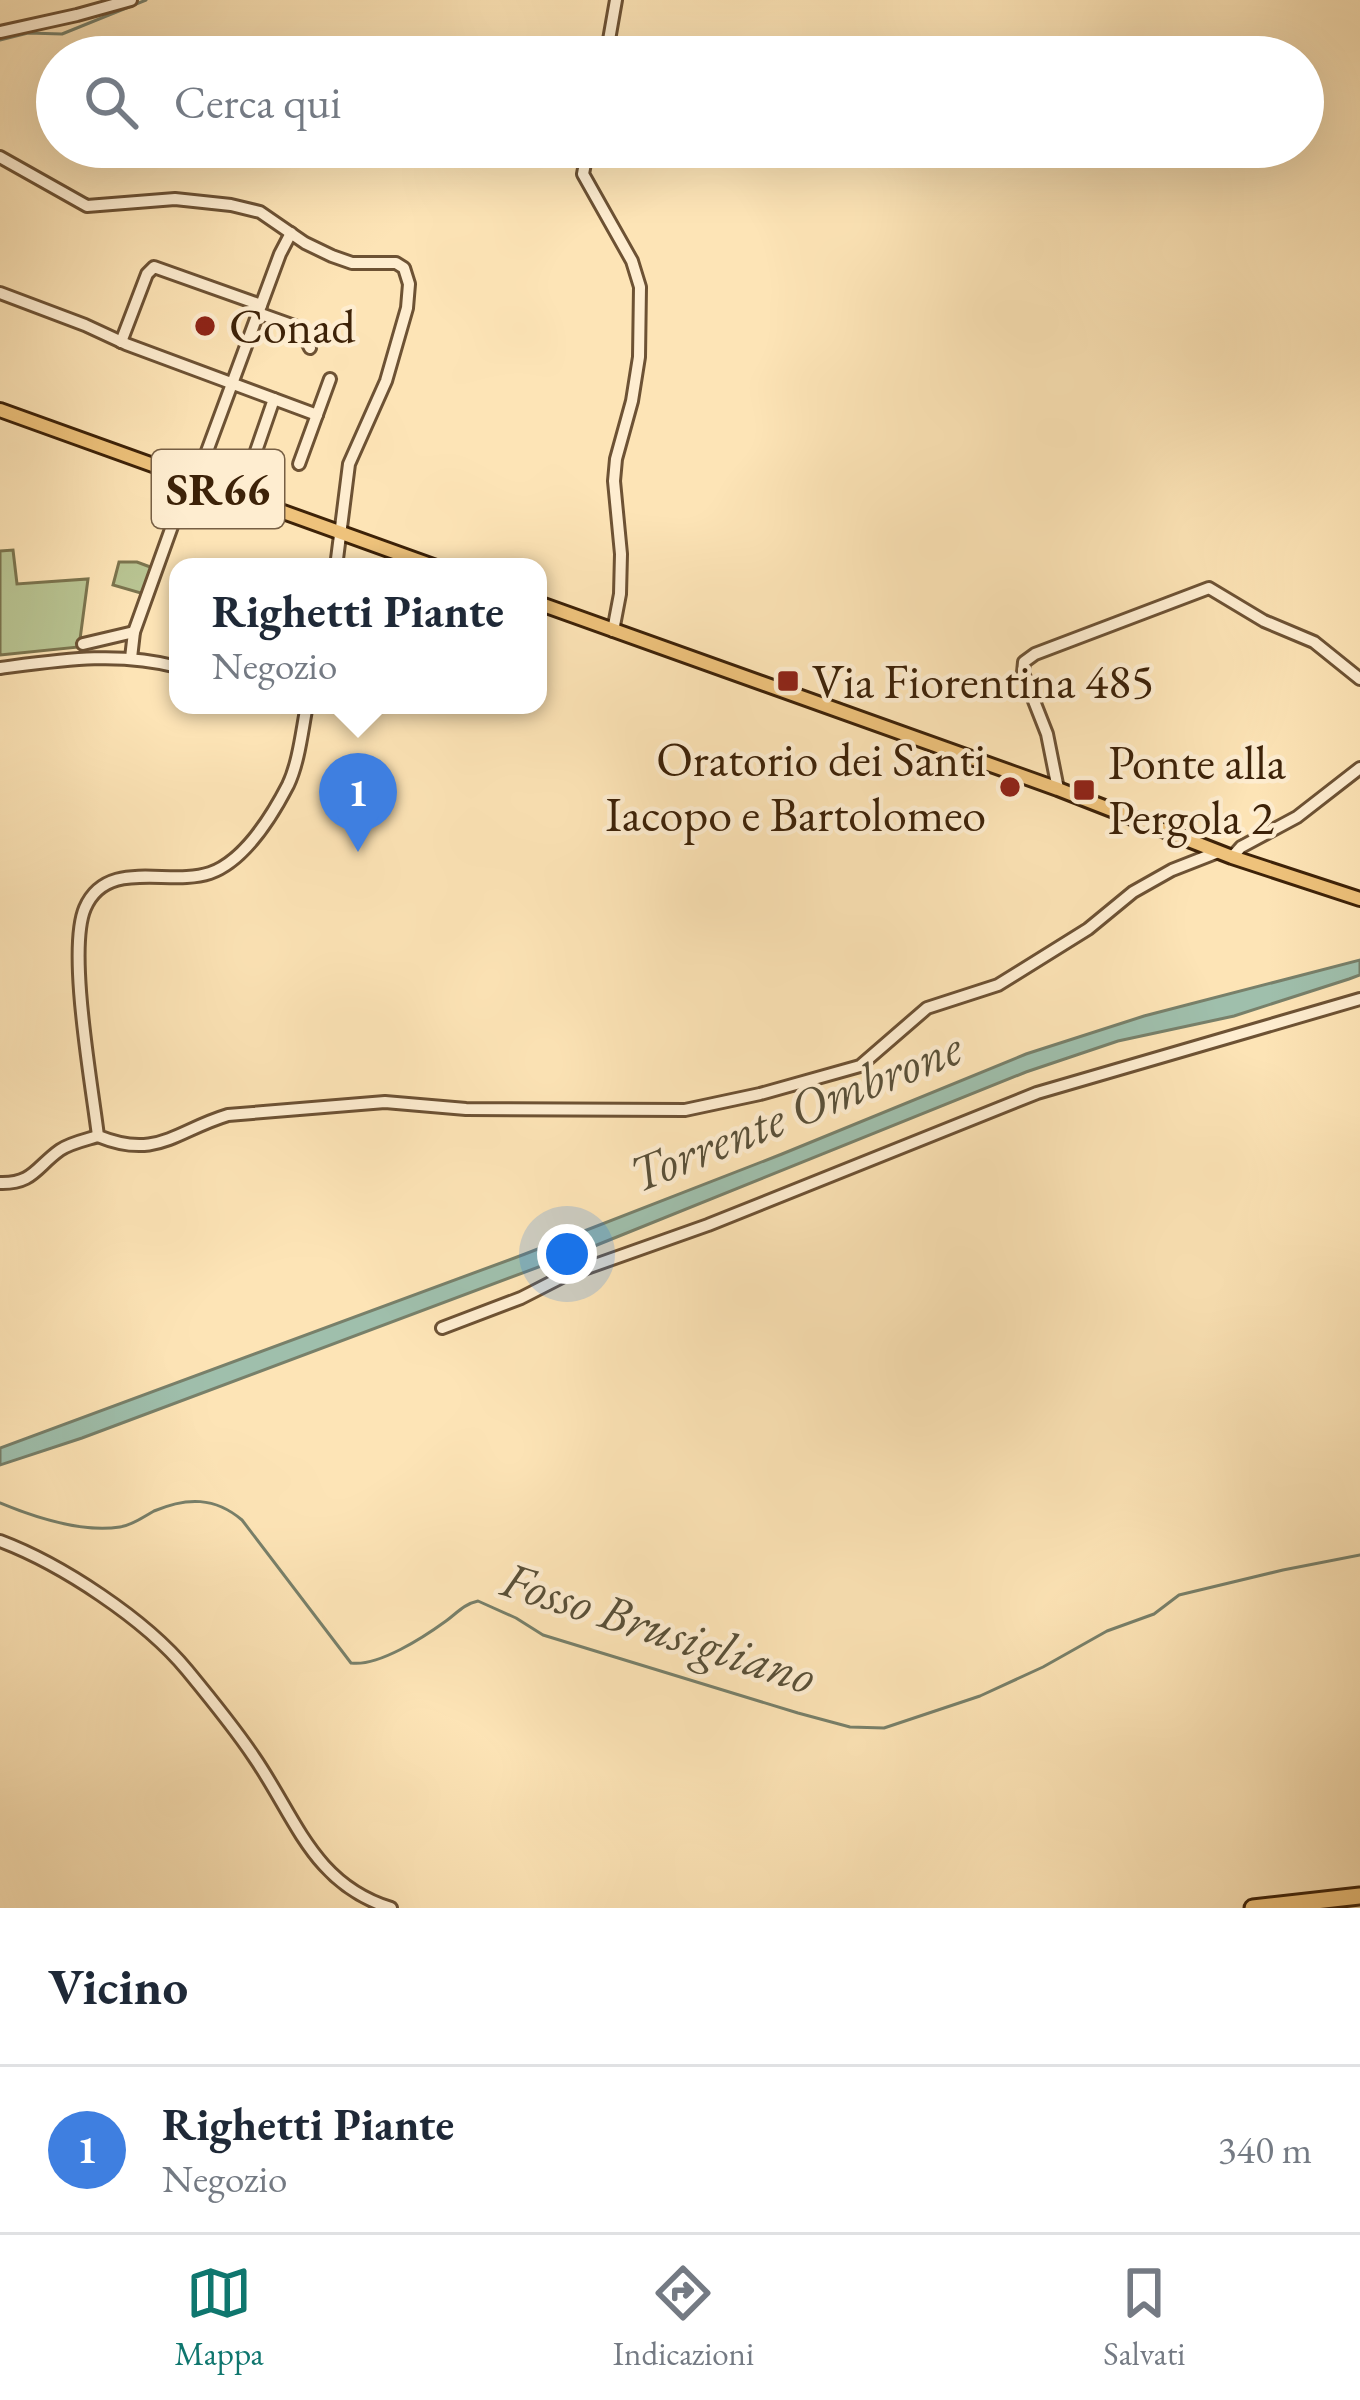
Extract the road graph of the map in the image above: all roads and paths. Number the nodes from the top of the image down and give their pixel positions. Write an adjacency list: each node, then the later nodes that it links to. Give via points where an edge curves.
1 (131, 0): 3 (street)
2 (616, 0): 4 (street)
3 (0, 32)
4 (610, 36)
5 (0, 157): 7 (street, via 87,206 205,201 260,212)
6 (585, 168): 24 (street, via 640,286 639,357 614,481 621,554)
7 (291, 233): 9 (street); 20 (street, via 352,263 396,263 409,279 386,381 349,464)
8 (0, 293): 10 (street)
9 (259, 309): 10 (street, via 157,267); 11 (street, via 300,328); 13 (street)
10 (121, 342): 13 (street)
11 (310, 348)
12 (330, 379): 16 (street)
13 (232, 383): 14 (street); 19 (street)
14 (274, 399): 16 (street); 17 (street)
15 (0, 410): 19 (main road, SR66)
16 (316, 415): 18 (street)
17 (255, 454)
18 (298, 464)
19 (193, 480): 20 (main road, SR66); 25 (street)
20 (341, 534): 21 (street); 22 (main road, SR66)
21 (337, 558)
22 (410, 558)
23 (547, 606): 24 (main road)
24 (613, 631): 34 (main road)
25 (134, 632): 26 (street); 27 (street)
26 (83, 644)
27 (131, 658): 28 (street); 29 (street)
28 (169, 666)
29 (0, 668)
30 (1360, 679): 32 (street, via 1314,642 1209,588 1027,659 1022,669)
31 (303, 714): 40 (street, via 290,782 236,856 207,874 111,881 83,912 79,958)
32 (1052, 757): 34 (street); 35 (street)
33 (1360, 768): 37 (street)
34 (1035, 781): 35 (main road)
35 (1058, 789): 36 (main road)
36 (1218, 852): 37 (main road); 40 (street, via 1133,892 998,985 927,1008 860,1066 760,1094 685,1110 385,1102 228,1115 143,1146)
37 (1232, 857): 38 (main road)
38 (1360, 899)
39 (1360, 999): 42 (street, via 1037,1094)
40 (98, 1136): 41 (street, via 62,1148 20,1182)
41 (0, 1183)
42 (442, 1328)
43 (0, 1540): 45 (street, via 31,1552 155,1638 254,1756 327,1872)
44 (1360, 1896): 46 (highway)
45 (392, 1908)
46 (1253, 1908)

